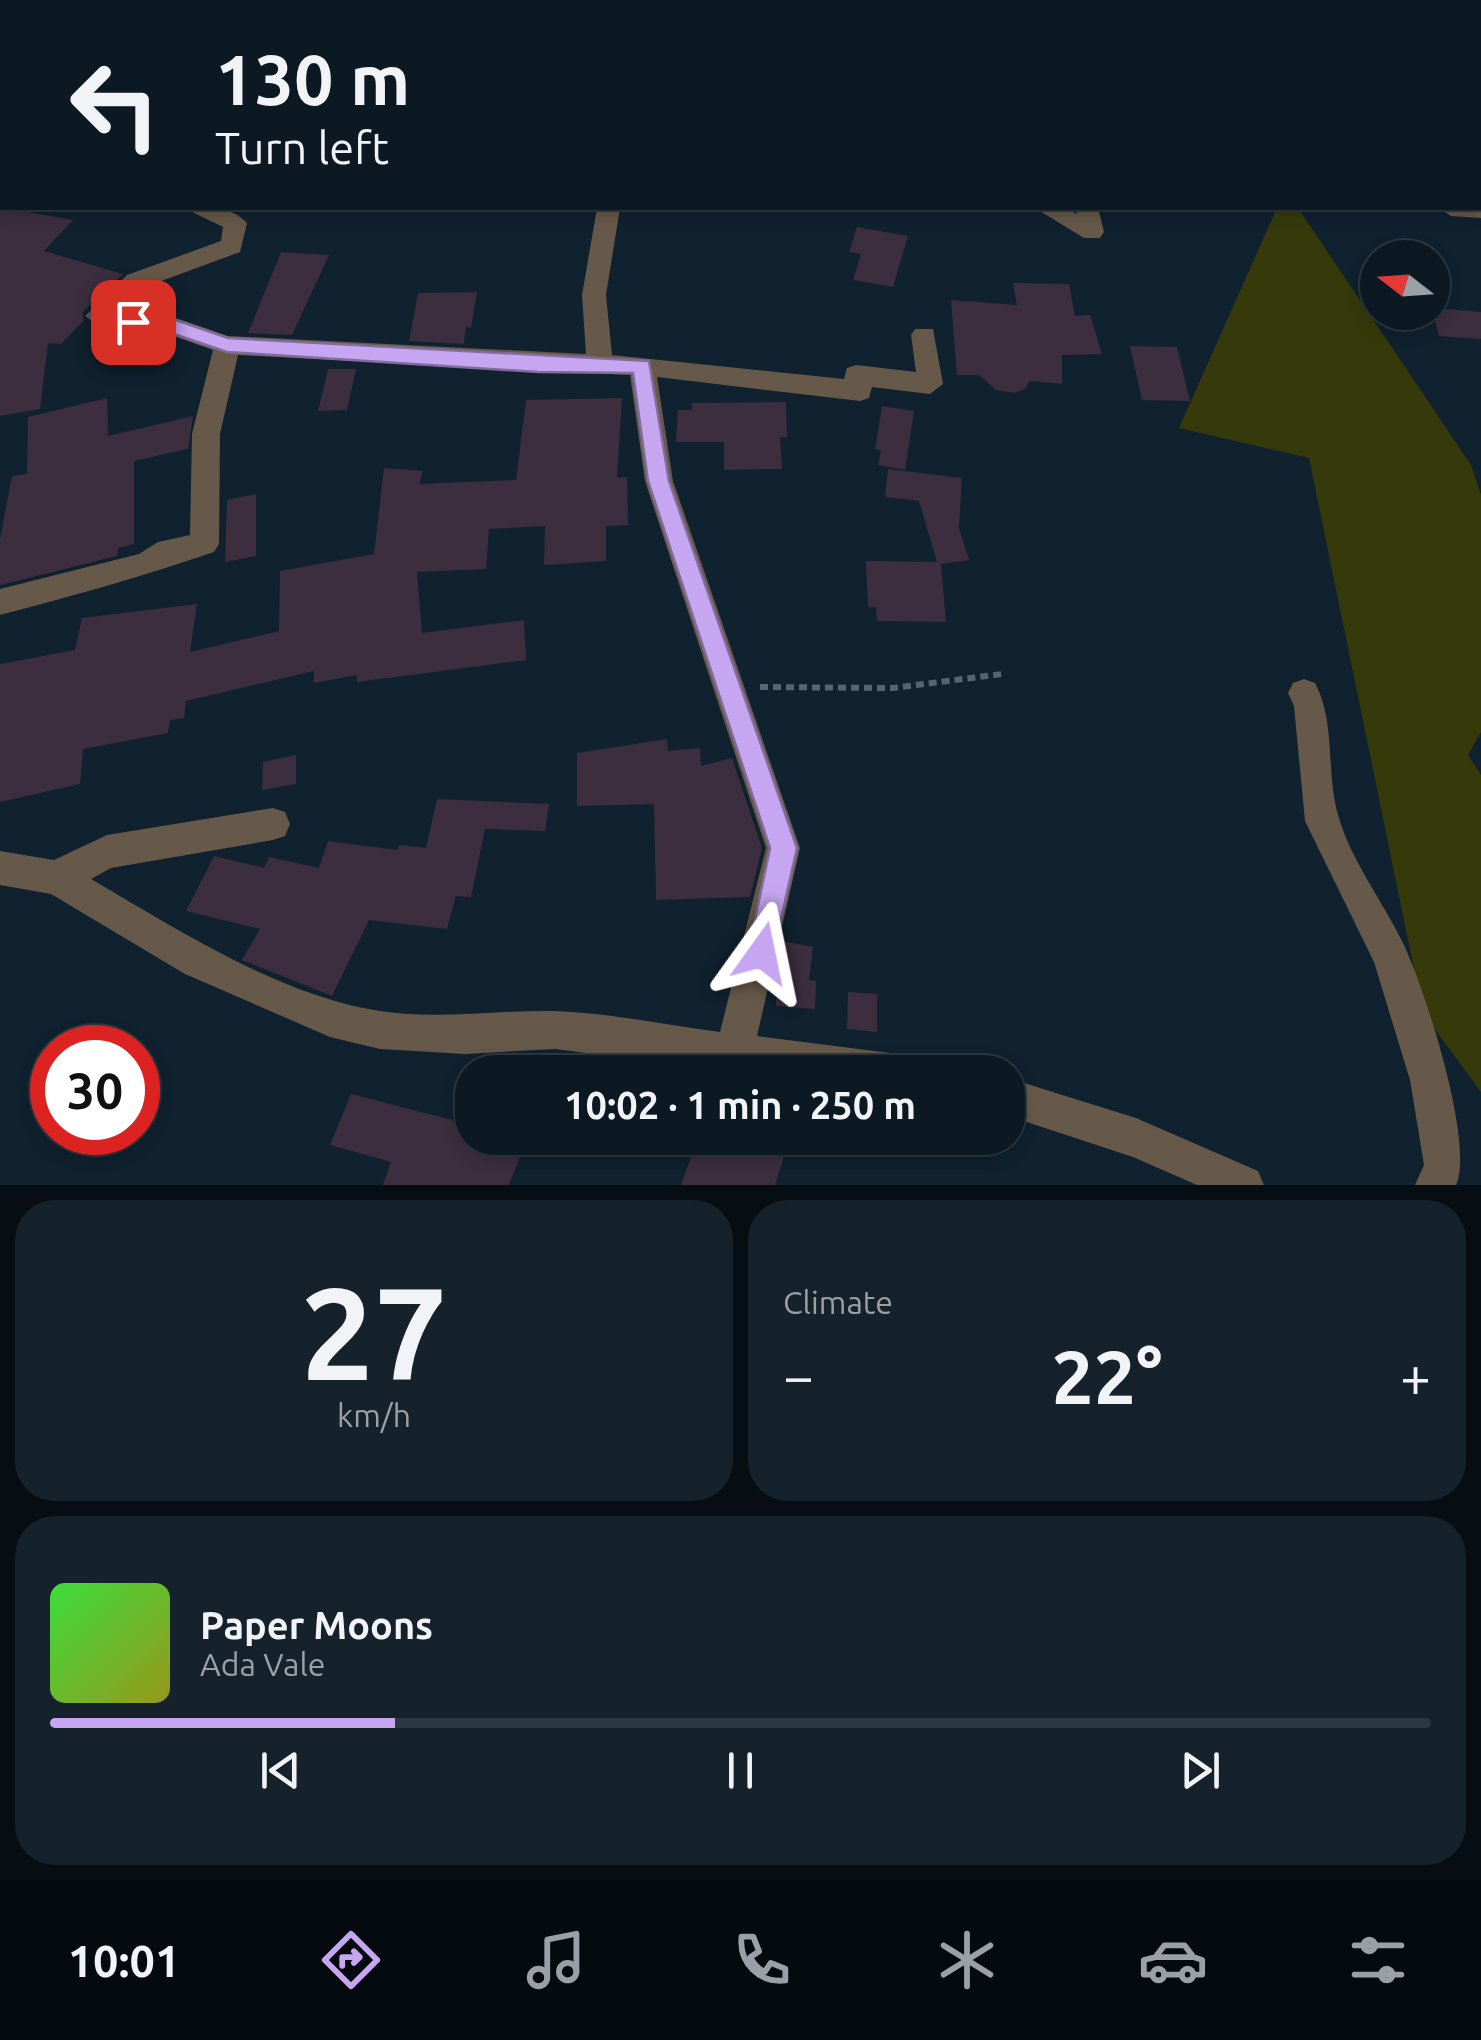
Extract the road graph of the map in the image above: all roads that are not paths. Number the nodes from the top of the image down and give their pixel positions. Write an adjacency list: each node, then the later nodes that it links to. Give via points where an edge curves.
1 (201, 210): 6 (street, via 235,223 232,246 136,280 98,316 170,325)
2 (609, 210): 7 (street, via 594,295)
3 (1050, 210): 4 (street, via 1092,232)
4 (1087, 210)
5 (924, 335): 8 (street, via 930,384 856,374 860,391)
6 (227, 345): 7 (street); 9 (street, via 206,434 204,544)
7 (600, 364): 8 (street)
8 (642, 366): 14 (street, via 659,481 784,848)
9 (0, 602)
10 (1304, 693): 18 (street, via 1322,821 1391,957 1429,1080 1444,1167)
11 (273, 824): 13 (street, via 107,852)
12 (0, 868): 13 (street)
13 (56, 878): 14 (street, via 198,961 330,1018 380,1030 555,1030)
14 (733, 1053): 15 (street)
15 (750, 1055)
16 (1025, 1102): 17 (street, via 1136,1138)
17 (1244, 1185)
18 (1435, 1185)

